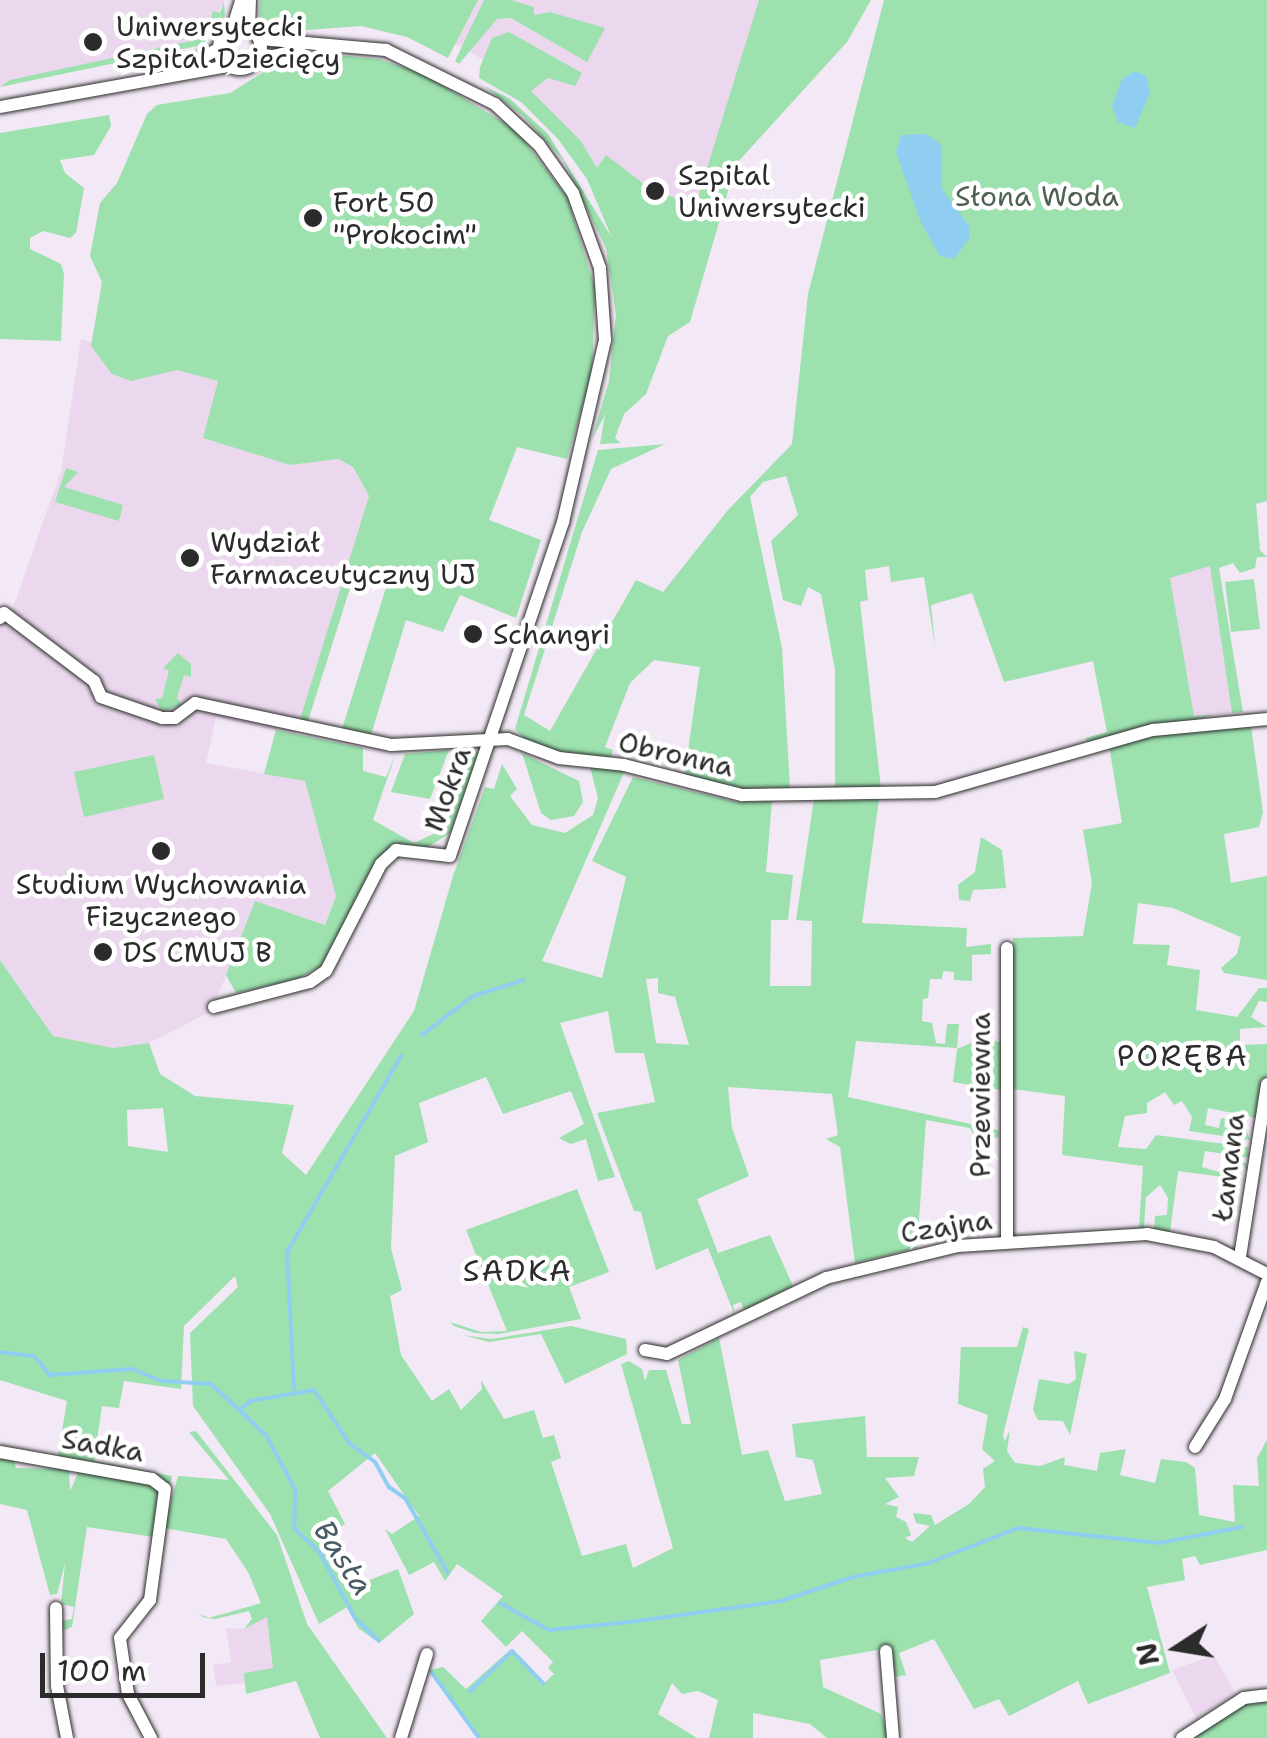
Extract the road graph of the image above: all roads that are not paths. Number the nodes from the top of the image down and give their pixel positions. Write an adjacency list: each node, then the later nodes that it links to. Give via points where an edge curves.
1 (241, 0): 3 (street)
2 (250, 0): 4 (street)
3 (233, 27): 4 (street); 6 (street)
4 (254, 34): 5 (street); 7 (street)
5 (306, 48): 7 (street); 13 (street, Mokra, via 361,46 407,56 495,104 562,174 596,250 606,316 601,371 563,522)
6 (218, 49): 8 (street); 9 (street)
7 (259, 58): 8 (street, via 248,68)
8 (228, 66): 9 (street)
9 (168, 75): 10 (street)
10 (1, 107)
11 (2, 615): 13 (street, Obronna, via 94,681 101,697 169,719 195,703 391,745)
12 (1267, 720): 13 (street, Obronna, via 1152,730 921,793 742,795)
13 (492, 740): 15 (street, Mokra, via 450,856 396,850 381,864 344,947 326,971 310,982)
14 (1007, 948): 17 (street, Przewiewna)
15 (214, 1007)
16 (1267, 1084): 18 (street, Łamana)
17 (1006, 1242): 18 (street, Czajna, via 1132,1233); 21 (street, Czajna, via 852,1270 774,1300 690,1346 667,1354)
18 (1240, 1257): 19 (street, Czajna)
19 (1267, 1274)
20 (1267, 1282): 22 (street, via 1224,1399)
21 (645, 1350)
22 (1195, 1447)
23 (0, 1452): 29 (street, Sadka, via 152,1479 166,1489 150,1600 120,1638 128,1694)
24 (56, 1608): 28 (street, via 57,1686)
25 (886, 1651): 31 (street)
26 (427, 1654): 30 (street)
27 (1267, 1695): 32 (street, via 1244,1698)
28 (68, 1738)
29 (151, 1738)
30 (401, 1738)
31 (893, 1738)
32 (1182, 1738)

